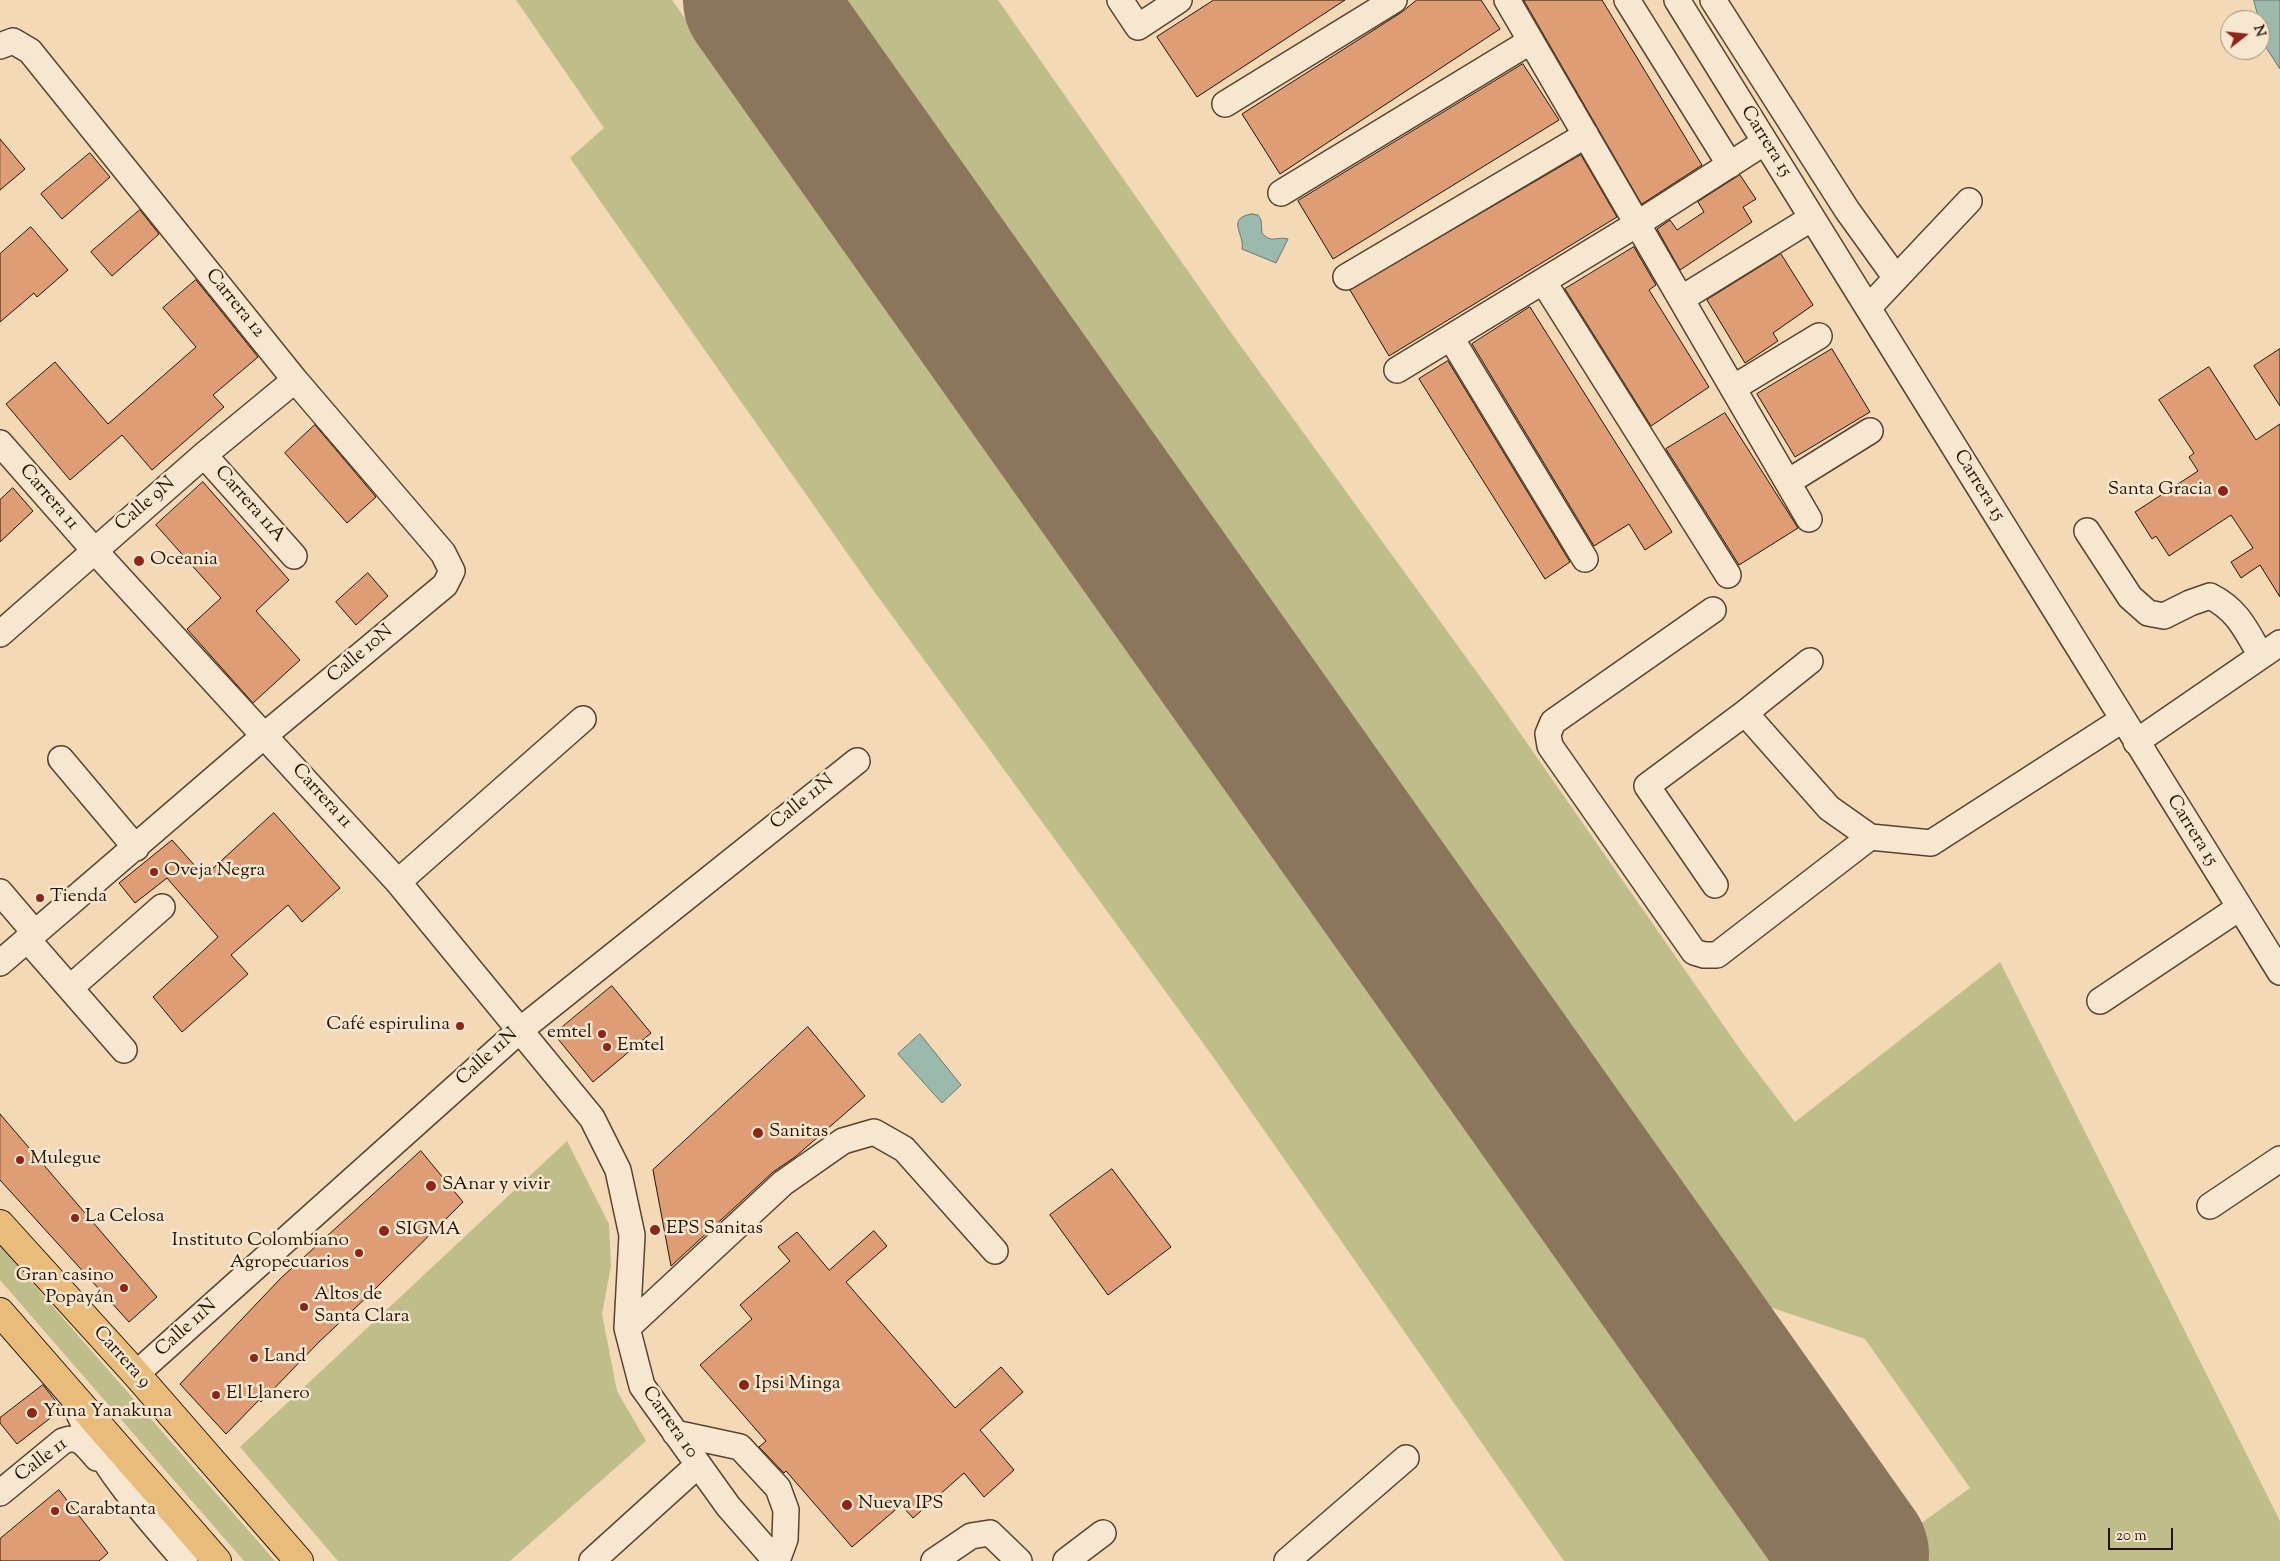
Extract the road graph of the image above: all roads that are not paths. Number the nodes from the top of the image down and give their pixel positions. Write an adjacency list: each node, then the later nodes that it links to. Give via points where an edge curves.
1 (1120, 0): 2 (street, via 1138,27)
2 (1179, 0)
3 (1394, 0): 10 (street)
4 (1507, 0): 8 (street)
5 (1626, 0): 13 (street)
6 (1677, 0): 12 (street, Carrera 15)
7 (1713, 0): 19 (street, via 1847,210)
8 (1531, 41): 11 (street); 14 (street)
9 (7, 43): 26 (street, Carrera 12, via 30,51)
10 (1225, 104)
11 (1586, 135): 17 (street); 18 (street)
12 (1765, 142): 13 (street); 16 (street, Carrera 15)
13 (1730, 165): 17 (street)
14 (1282, 193)
15 (1969, 201): 19 (street)
16 (1812, 218): 21 (street); 22 (street, Carrera 15)
17 (1637, 224): 20 (street); 21 (street)
18 (1346, 277)
19 (1896, 278): 22 (street)
20 (1543, 281): 24 (street); 38 (street)
21 (1681, 299): 27 (street)
22 (1868, 308): 45 (street, Carrera 15)
23 (1819, 336): 27 (street)
24 (1451, 338): 25 (street); 36 (street)
25 (1397, 370)
26 (295, 380): 30 (street, Calle 9N); 37 (street, Carrera 12, via 443,553)
27 (1733, 388): 31 (street)
28 (1870, 431): 31 (street)
29 (0, 443): 34 (street, Carrera 11)
30 (204, 455): 34 (street, Calle 9N); 35 (street, Carrera 11A)
31 (1788, 482): 32 (street)
32 (1809, 519)
33 (2087, 531): 41 (street, via 2130,598 2148,613 2164,616 2210,596 2225,604)
34 (94, 550): 40 (street, Calle 9N); 46 (street, Carrera 11)
35 (294, 556)
36 (1585, 559)
37 (452, 571): 46 (street, Calle 10N, via 445,585)
38 (1728, 575)
39 (1713, 610): 50 (street, via 1553,722 1548,734 1550,746 1694,952 1704,955 1717,955)
40 (0, 634)
41 (2271, 650): 47 (street)
42 (1810, 661): 43 (street)
43 (1745, 713): 50 (street, via 1829,808); 53 (street, via 1647,786)
44 (583, 719): 52 (street)
45 (2122, 720): 47 (street, Carrera 15); 50 (street, via 1931,843)
46 (265, 735): 51 (street, Calle 10N); 52 (street, Carrera 11)
47 (2136, 742): 56 (street, Carrera 15)
48 (61, 759): 51 (street)
49 (857, 761): 62 (street, Calle 11N)
50 (1870, 837)
51 (136, 848): 57 (street, Calle 10N)
52 (398, 882): 62 (street, Carrera 11)
53 (1715, 885)
54 (0, 892): 57 (street)
55 (162, 907): 60 (street)
56 (2239, 908): 59 (street, Carrera 15); 61 (street)
57 (31, 936): 58 (street, Calle 10N); 60 (street)
58 (0, 963)
59 (2280, 972)
60 (70, 988): 63 (street)
61 (2100, 1001)
62 (519, 1031): 65 (street, Carrera 11, via 592,1118); 71 (street, Calle 11N)
63 (124, 1050)
64 (2280, 1159): 66 (street)
65 (618, 1170): 70 (street, Carrera 10, via 632,1235)
66 (2210, 1206)
67 (0, 1224): 71 (main road, Carrera 9)
68 (995, 1251): 70 (street, via 904,1149 874,1132 843,1141 782,1183)
69 (0, 1312): 72 (main road)
70 (627, 1328): 73 (street, Carrera 10, via 642,1386)
71 (136, 1374): 81 (main road, Carrera 9)
72 (70, 1392): 76 (street, Calle 11, via 104,1461); 80 (main road)
73 (675, 1433): 75 (street, Carrera 10); 83 (street, via 740,1446 778,1488 786,1510 785,1539)
74 (1406, 1458): 87 (street)
75 (698, 1465): 82 (street); 83 (street, Carrera 10, via 728,1506)
76 (128, 1492): 77 (street, Calle 11, via 80,1440 72,1437); 79 (street)
77 (0, 1493)
78 (1103, 1533): 86 (street)
79 (173, 1557)
80 (217, 1561)
81 (299, 1561)
82 (592, 1561)
83 (777, 1561)
84 (934, 1561): 85 (street, via 971,1536 990,1533)
85 (1019, 1561)
86 (1066, 1561)
87 (1287, 1561)

